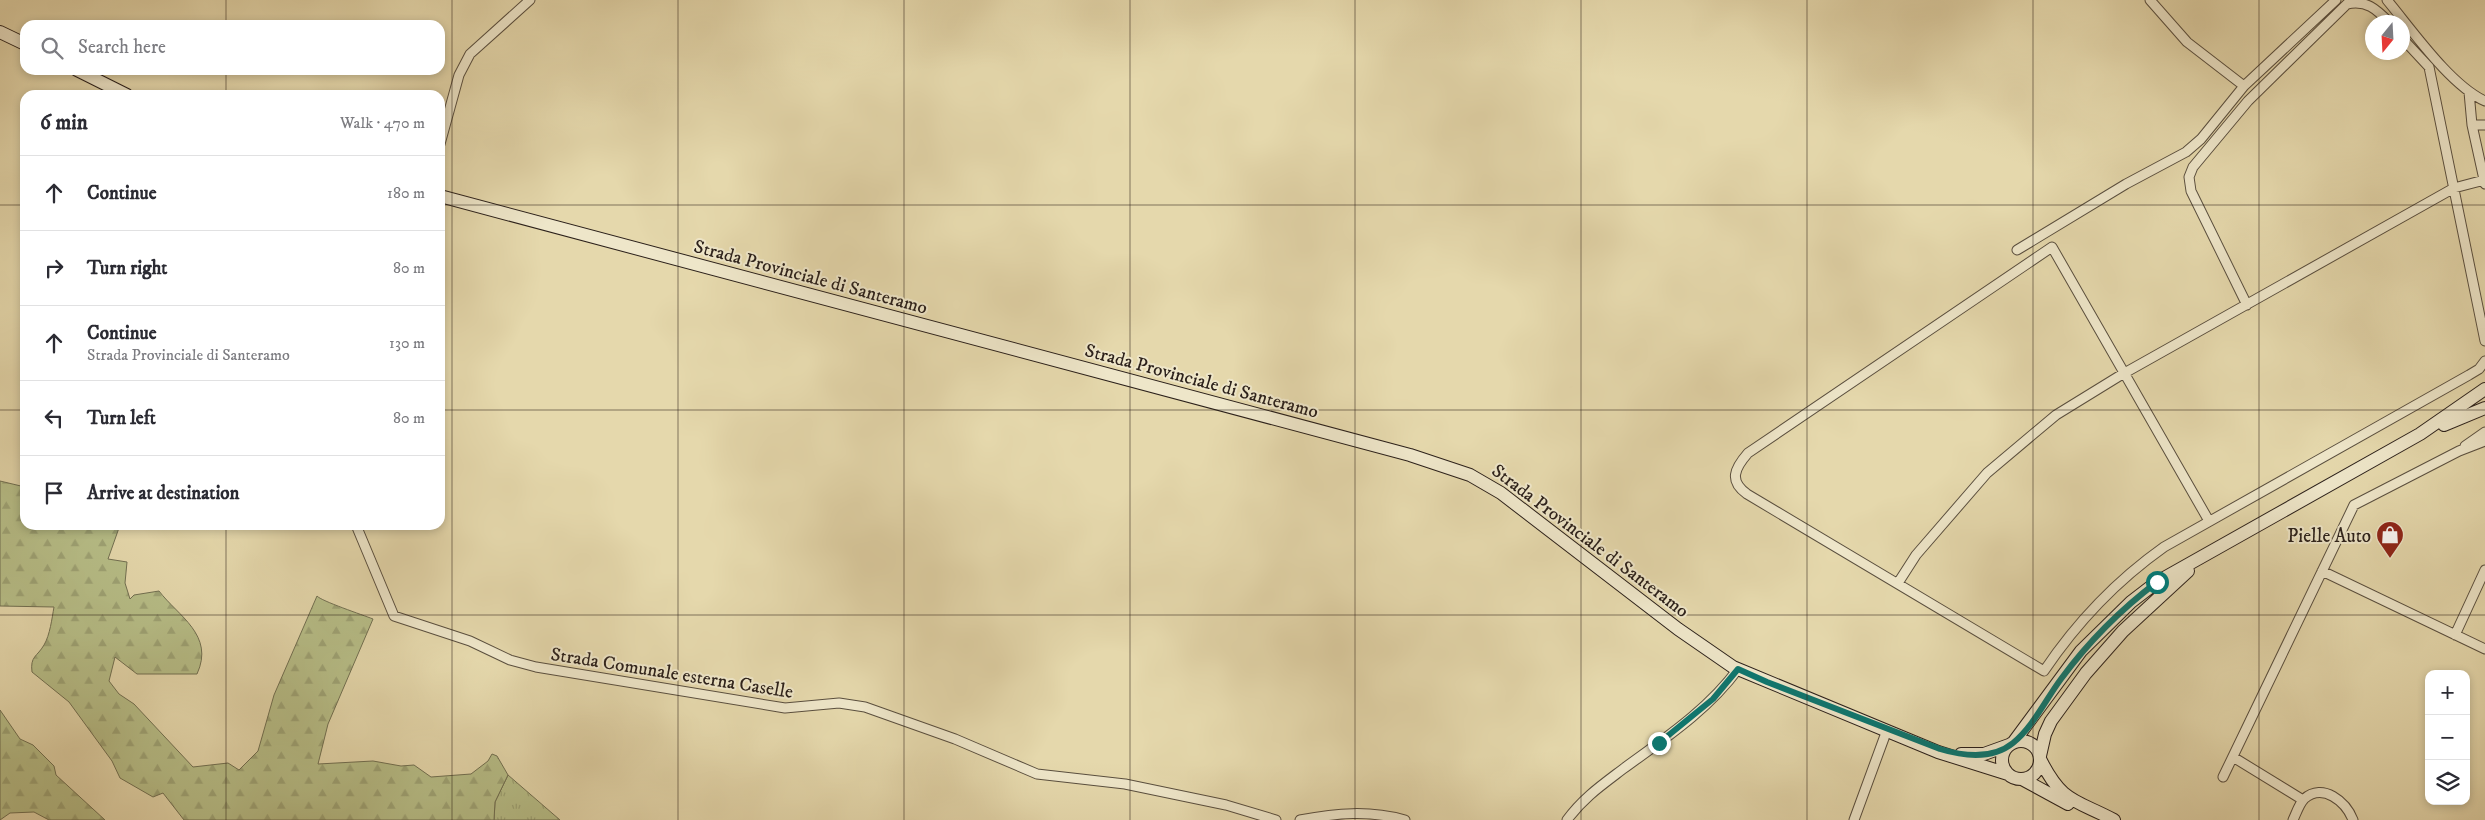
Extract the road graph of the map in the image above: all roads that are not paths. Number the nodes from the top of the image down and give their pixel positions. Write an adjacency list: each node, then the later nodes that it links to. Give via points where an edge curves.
1 (530, 0): 16 (street, via 470,54 459,75)
2 (2150, 0): 10 (street, via 2187,42)
3 (2336, 0): 10 (street)
4 (2387, 0): 12 (street, via 2441,64)
5 (2382, 15): 18 (street, via 2371,3 2354,1 2347,4 2248,101)
6 (0, 32): 7 (main road)
7 (20, 42)
8 (2410, 47): 20 (street, via 2429,67)
9 (87, 75): 11 (main road)
10 (2244, 86): 17 (street, via 2201,139)
11 (117, 90)
12 (2470, 92): 13 (street); 15 (street)
13 (2485, 101)
14 (2485, 124): 15 (street)
15 (2472, 125): 19 (street)
16 (445, 126)
17 (2182, 154): 18 (street); 22 (street)
18 (2193, 167): 23 (street, via 2189,177 2191,191)
19 (2485, 183): 20 (street)
20 (2454, 188): 23 (street); 24 (street)
21 (445, 197): 41 (main road, Strada Provinciale di Santeramo, via 1455,469 1501,493 1678,629)
22 (2017, 250)
23 (2247, 305): 26 (street)
24 (2485, 341)
25 (2485, 361): 33 (street, via 2469,375)
26 (2124, 373): 33 (street); 38 (street, via 2056,415 1987,473 1932,536); 38 (street, via 2052,246 1748,453 1740,462 1734,479 1738,487)
27 (2485, 389): 30 (main road)
28 (2485, 408): 30 (main road)
29 (2485, 432): 32 (street)
30 (2420, 434): 35 (main road)
31 (2485, 441): 32 (street)
32 (2459, 451): 36 (street, via 2354,505)
33 (2209, 520): 38 (street, via 2164,547 2125,577 2091,610 2044,670)
34 (358, 530): 50 (street, Strada Comunale esterna Caselle, via 394,616 470,641 523,664 565,674 668,687 785,708 839,703 865,707 955,739 1036,774 1125,784 1226,805)
35 (2202, 556): 43 (main road, via 2157,582 2111,620 2081,651); 44 (main road, via 2123,631 2086,673 2052,721 2045,734)
36 (2322, 570): 39 (street); 45 (street)
37 (2485, 570): 39 (street)
38 (1898, 583)
39 (2455, 635): 40 (street)
40 (2485, 649)
41 (1738, 669): 42 (main road, Strada Provinciale di Santeramo); 53 (street, via 1713,699 1591,792)
42 (1891, 731): 43 (main road, via 1965,755 1984,754); 46 (main road, via 1953,758); 54 (street)
43 (2011, 744): 44 (main road, via 2029,743); 46 (main road, via 2002,756)
44 (2040, 757): 48 (main road, via 2033,775); 55 (main road, via 2049,777 2065,796)
45 (2233, 757): 47 (street); 49 (street)
46 (2008, 774): 48 (main road)
47 (2223, 777)
48 (2022, 779): 55 (main road, via 2062,802)
49 (2303, 800): 56 (street); 57 (street, via 2311,795 2332,795 2347,808)
50 (1276, 820)
51 (1300, 820): 52 (street, via 1366,812)
52 (1405, 820)
53 (1567, 820)
54 (1854, 820)
55 (2113, 820)
56 (2293, 820)
57 (2353, 820)

